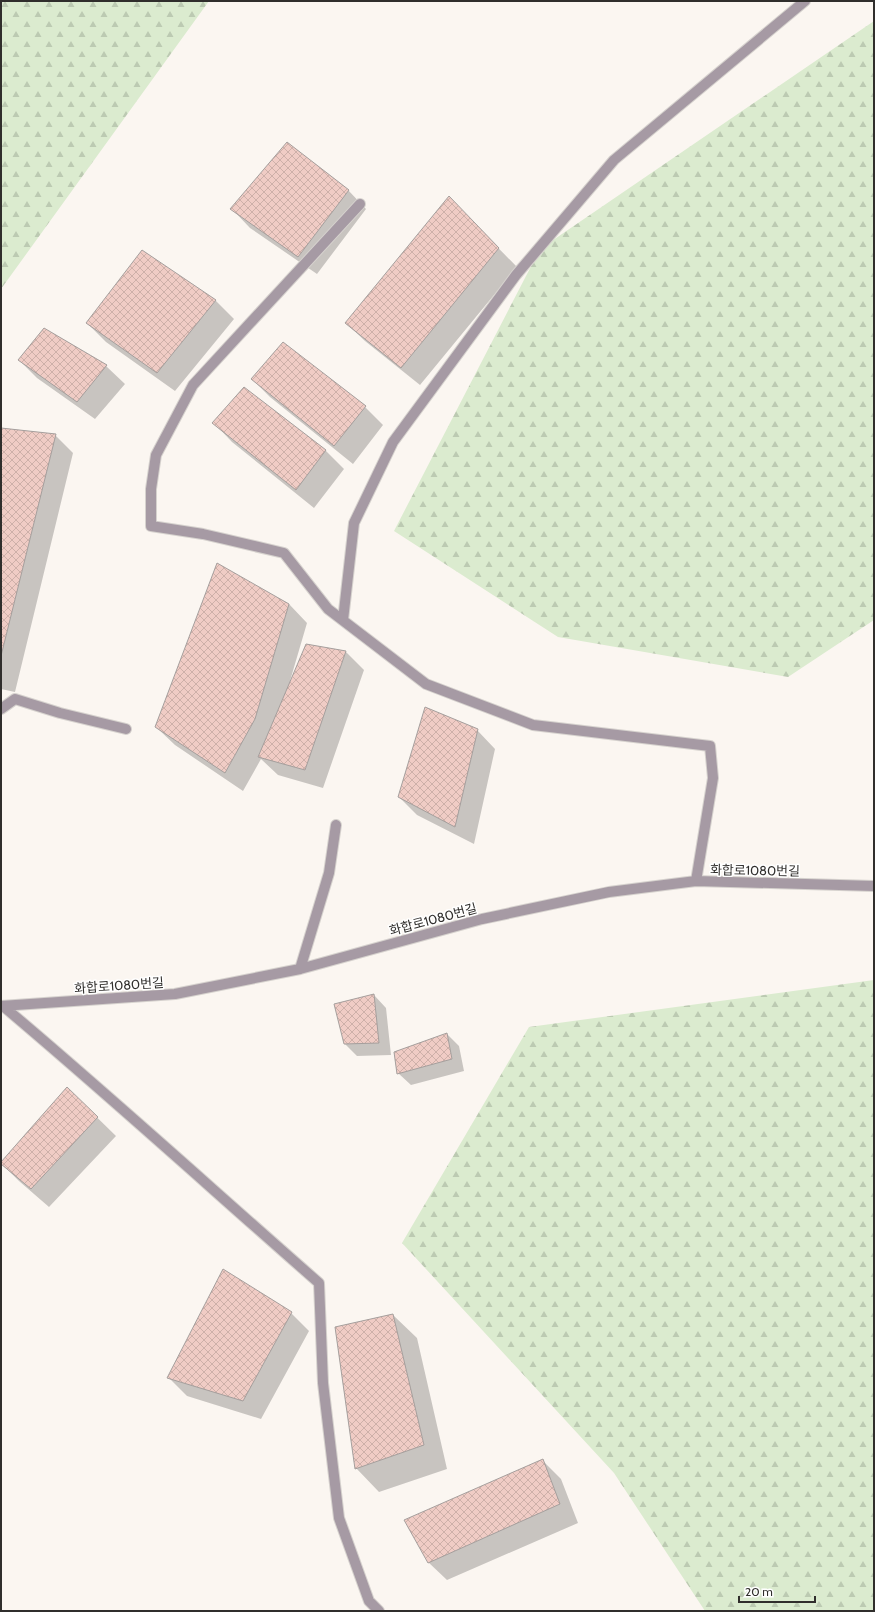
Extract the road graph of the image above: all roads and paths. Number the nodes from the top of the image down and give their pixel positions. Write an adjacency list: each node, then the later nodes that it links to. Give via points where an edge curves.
1 (805, 1): 3 (street, via 614,160 511,282 393,442 354,523)
2 (360, 204): 3 (street, via 193,385 156,455 151,489 151,526 203,534 284,553 328,609)
3 (343, 620): 7 (street, via 426,684 533,724 710,746 713,778)
4 (1, 709): 5 (street, via 15,699)
5 (126, 729)
6 (336, 825): 9 (street, via 329,873)
7 (696, 882): 8 (street, 화합로1080번길); 9 (street, 화합로1080번길, via 609,892 482,919)
8 (874, 886)
9 (300, 969): 10 (street, 화합로1080번길, via 175,994)
10 (2, 1006): 11 (street, via 63,1056 320,1283 323,1383 339,1518 370,1601)
11 (379, 1611)

